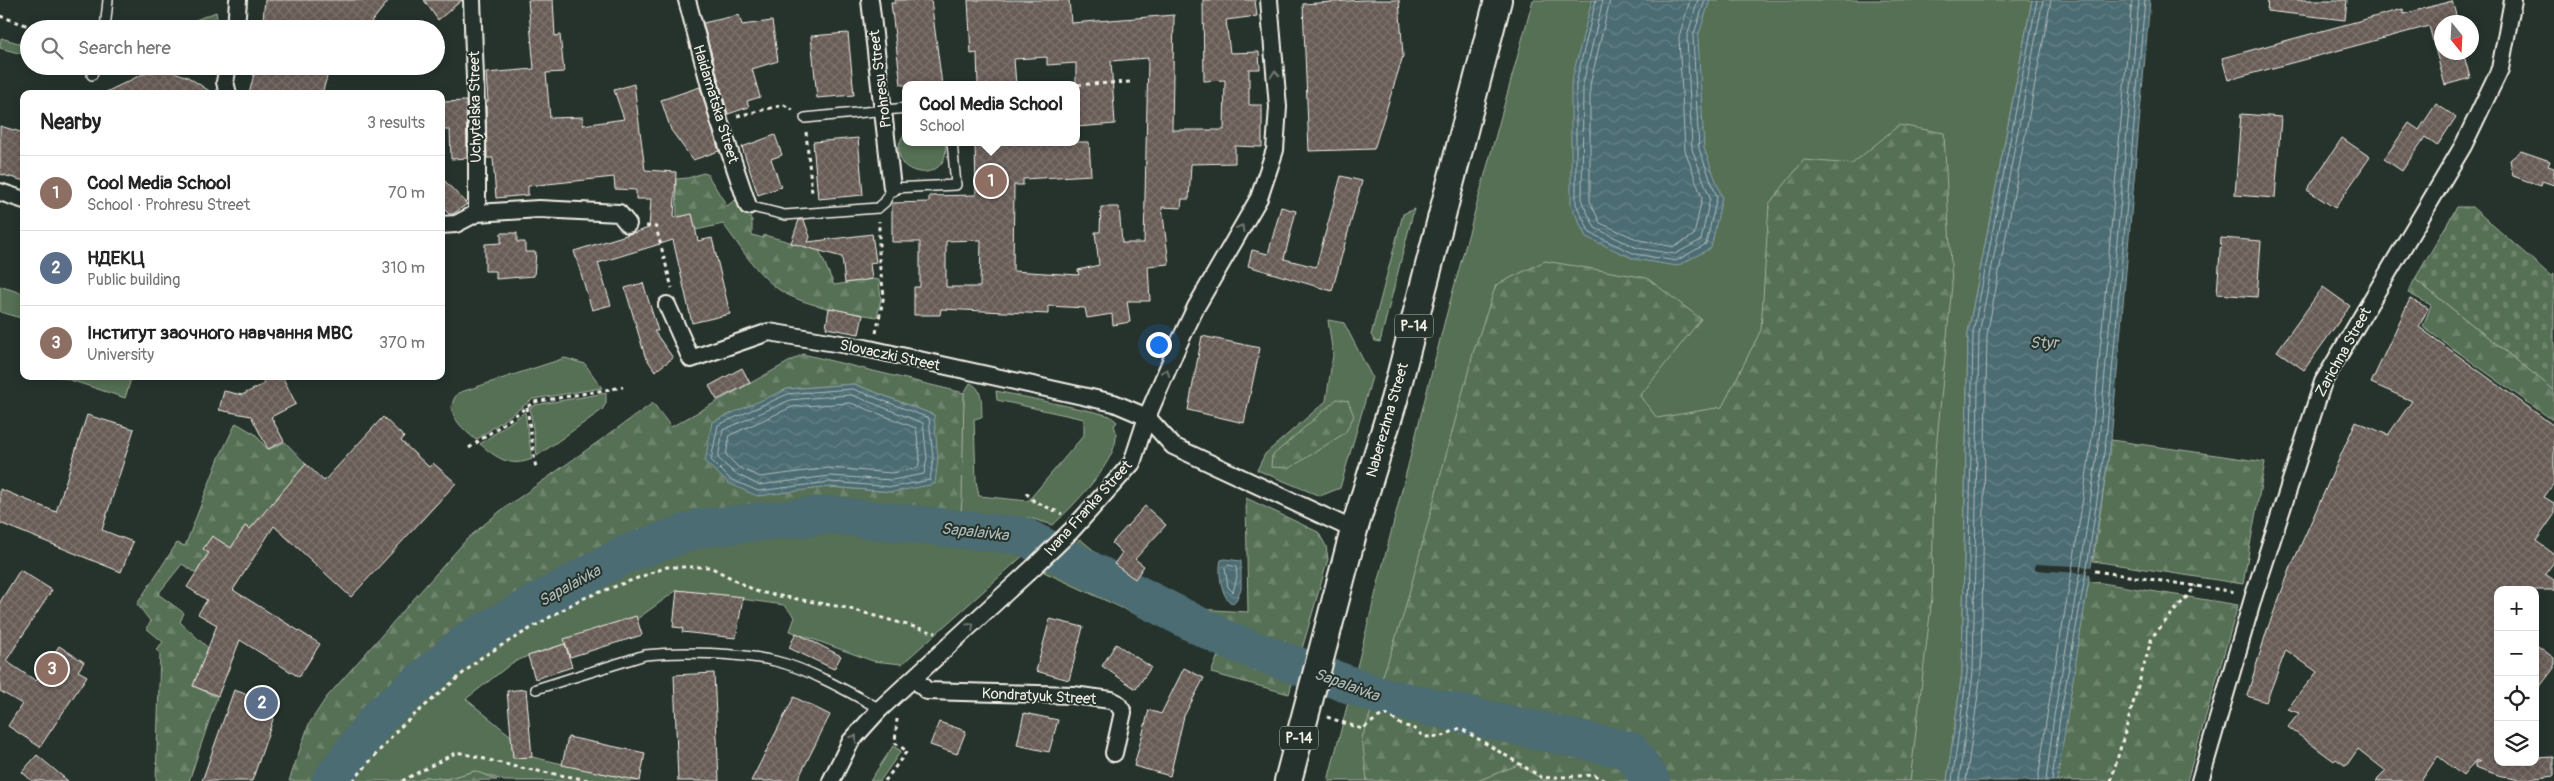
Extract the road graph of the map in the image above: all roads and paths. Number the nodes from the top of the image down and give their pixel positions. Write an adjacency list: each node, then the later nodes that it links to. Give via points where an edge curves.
1 (108, 0): 10 (lane)
2 (238, 0): 11 (street)
3 (472, 0): 28 (street, Uchytelska Street)
4 (687, 0): 20 (street, Haidamatska Street)
5 (870, 0): 18 (street, Prohresu Street)
6 (1269, 0): 36 (street, Ivana Franka Street, one-way to 6, via 1196,307 1259,198 1275,150 1278,107)
7 (1498, 0): 41 (main road, Naberezhna Street / Р-14, via 1397,390)
8 (2513, 0): 44 (street, Zarichna Street, via 2500,69 2463,146 2323,382)
9 (0, 16): 12 (path)
10 (106, 20)
11 (237, 20)
12 (20, 23)
13 (226, 75): 16 (street)
14 (1130, 82): 15 (path)
15 (1080, 84)
16 (227, 90)
17 (902, 108): 18 (lane)
18 (884, 109): 19 (lane); 22 (street, Prohresu Street)
19 (805, 118): 20 (path, via 784,105); 24 (path)
20 (719, 120): 26 (street, Haidamatska Street)
21 (952, 146): 22 (lane, via 956,185)
22 (892, 188): 27 (lane)
23 (0, 192): 25 (street)
24 (812, 193)
25 (20, 199)
26 (748, 206): 27 (lane, via 784,215)
27 (878, 208): 33 (path, via 879,262 884,295 876,336)
28 (477, 213): 29 (street, via 539,209 607,211 619,213); 30 (street, via 456,224)
29 (628, 224)
30 (445, 225)
31 (656, 226): 32 (path, via 673,286)
32 (667, 305): 33 (street, Slovaczki Street, via 691,359 769,332)
33 (865, 348): 36 (street, Slovaczki Street, via 1114,404)
34 (623, 387): 35 (path, via 534,402)
35 (527, 407): 37 (path); 38 (path)
36 (1147, 417): 40 (street, Ivana Franka Street, via 1132,463); 41 (street, via 1173,446)
37 (469, 448)
38 (536, 469)
39 (1026, 493): 40 (path)
40 (1069, 523): 46 (street, Ivana Franka Street, one-way to 40, via 1037,564)
41 (1354, 530): 48 (main road, Naberezhna Street / Р-14)
42 (2094, 571): 43 (path)
43 (2196, 586): 44 (path); 59 (path, via 2152,637)
44 (2254, 595): 60 (street, Zarichna Street)
45 (944, 636): 52 (path, via 848,608 758,592 710,567 667,567 579,600 482,657 398,729)
46 (914, 678): 49 (street, Ivana Franka Street); 51 (street, Kondratyuk Street, via 927,692 1073,695 1111,700 1123,712)
47 (536, 689): 49 (lane, via 645,655 732,656 776,661)
48 (1308, 702): 57 (main road, Naberezhna Street / Р-14); 58 (path, via 1362,729 1379,717 1388,715 1424,737 1444,736 1460,728 1543,778 1594,776)
49 (880, 709): 55 (street, Ivana Franka Street, one-way to 49, via 851,741)
50 (895, 743): 56 (path, via 907,751)
51 (1114, 753)
52 (353, 781)
53 (402, 781): 54 (path, via 457,752 520,768)
54 (594, 781)
55 (831, 781)
56 (885, 781)
57 (1288, 781)
58 (1605, 781)
59 (2111, 781)
60 (2200, 781)

